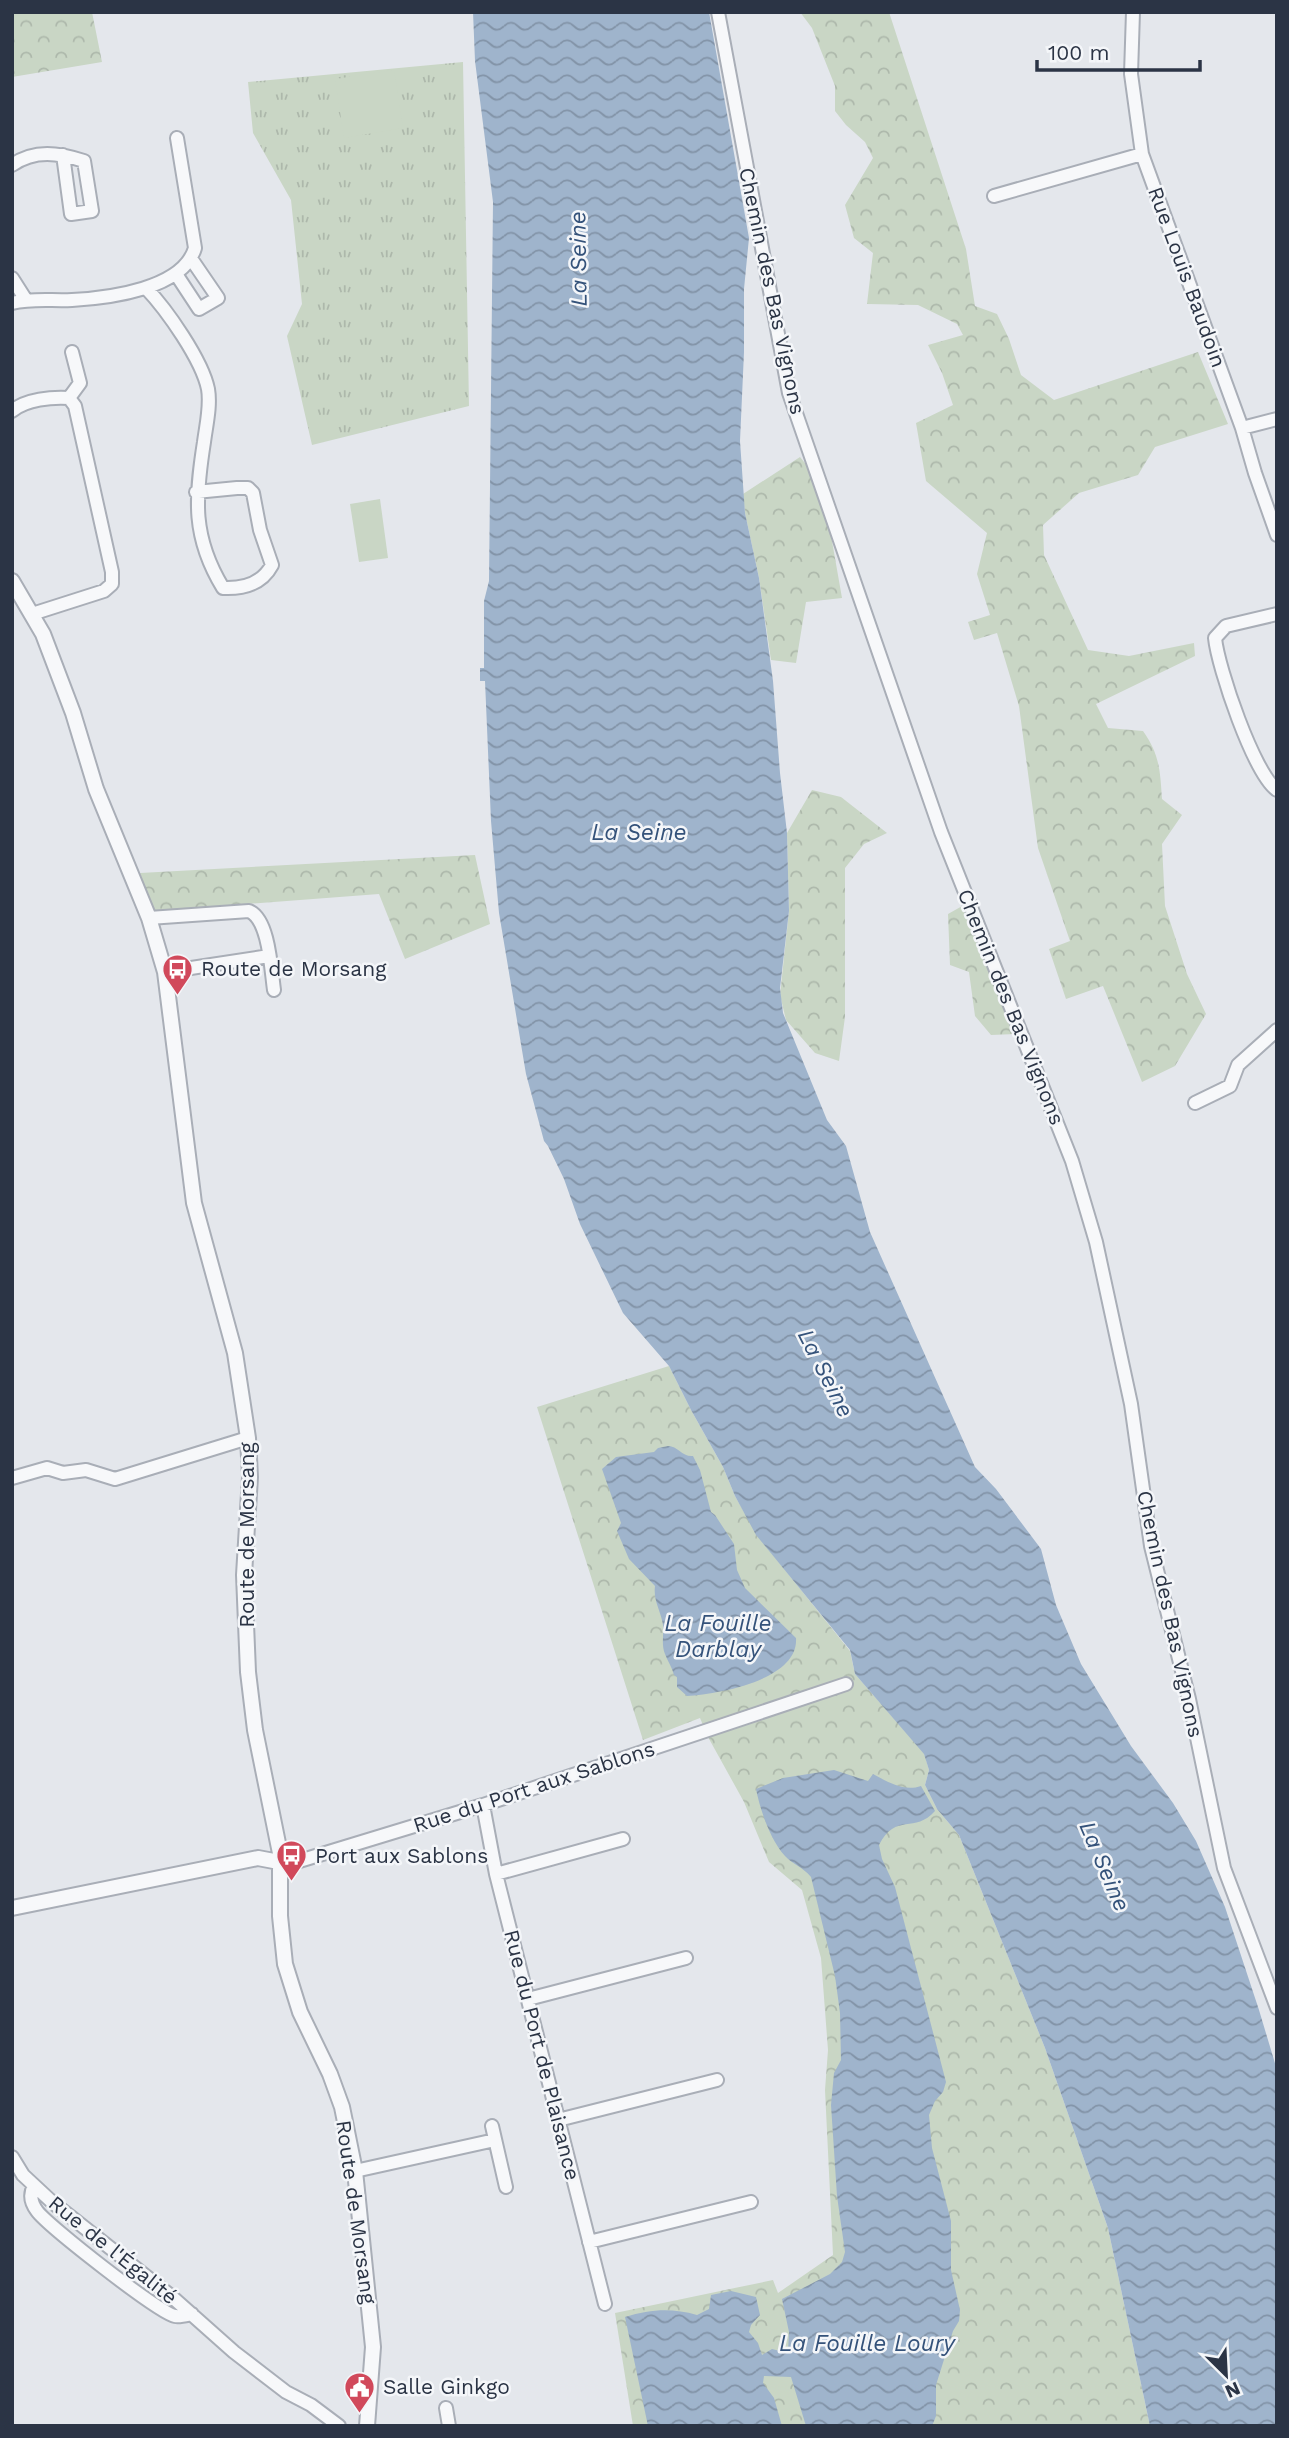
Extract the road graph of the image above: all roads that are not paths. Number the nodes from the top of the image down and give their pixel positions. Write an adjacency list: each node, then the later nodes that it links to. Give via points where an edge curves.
1 (718, 12): 41 (street, Chemin des Bas Vignons, via 789,393 941,832 1089,1212 1131,1404 1151,1546 1224,1868)
2 (1133, 12): 4 (street, Rue Louis Baudoin, via 1131,74)
3 (177, 138): 8 (street, via 195,248)
4 (1142, 154): 7 (street); 18 (street, Rue Louis Baudoin)
5 (63, 155): 6 (street, via 39,153)
6 (12, 165)
7 (994, 196)
8 (192, 260): 9 (street); 9 (street, via 218,298 199,309)
9 (176, 274): 11 (street)
10 (12, 278): 12 (street)
11 (146, 288): 12 (street, via 74,300); 19 (street, via 194,354 209,391)
12 (26, 300): 13 (street)
13 (12, 303)
14 (72, 352): 15 (street, via 80,383)
15 (69, 398): 16 (street, via 57,397); 22 (street, via 75,406 112,584 104,591)
16 (12, 411)
17 (1277, 419): 18 (street)
18 (1242, 428): 20 (street, Rue Louis Baudoin)
19 (196, 492): 19 (street, via 198,524 223,588 239,588 267,574 272,565 253,492 248,488)
20 (1277, 535)
21 (12, 582): 22 (street, Route de Morsang)
22 (32, 614): 25 (street, Route de Morsang)
23 (1277, 614): 24 (street, via 1226,626 1215,638 1236,711 1263,773)
24 (1277, 790)
25 (149, 918): 26 (street, via 252,912 263,924); 27 (street, Route de Morsang)
26 (269, 956): 27 (street); 28 (street)
27 (165, 972): 31 (street, Route de Morsang, via 194,1203 235,1353)
28 (274, 990)
29 (1277, 1030): 30 (street, via 1238,1065 1230,1086)
30 (1195, 1103)
31 (248, 1437): 32 (street, via 115,1479 86,1470 63,1473 47,1468); 36 (street, Route de Morsang, via 244,1575 248,1672)
32 (12, 1478)
33 (846, 1684): 34 (street, Rue du Port aux Sablons)
34 (483, 1805): 36 (street, Rue du Port aux Sablons, via 296,1862); 37 (street, Rue du Port de Plaisance)
35 (623, 1839): 37 (street)
36 (279, 1863): 38 (street, Rue du Port aux Sablons, via 258,1858); 47 (street, Route de Morsang, via 285,1964 300,2012 342,2106)
37 (496, 1874): 40 (street, Rue du Port de Plaisance)
38 (12, 1908)
39 (686, 1958): 40 (street)
40 (528, 1999): 43 (street, Rue du Port de Plaisance)
41 (1277, 2008)
42 (717, 2081): 43 (street)
43 (558, 2120): 52 (street, Rue du Port de Plaisance)
44 (492, 2126): 45 (street)
45 (495, 2140): 47 (street); 50 (street)
46 (12, 2157): 48 (street, Rue de l'Égalité)
47 (355, 2171): 57 (street, Route de Morsang, via 372,2336)
48 (16, 2176): 49 (street, Rue de l'Égalité)
49 (34, 2186): 54 (street, Rue de l'Égalité); 54 (street, Rue de l'Égalité, via 31,2202 37,2213 162,2310 177,2317)
50 (506, 2187)
51 (751, 2202): 52 (street)
52 (589, 2242): 53 (street, Rue du Port de Plaisance)
53 (605, 2304)
54 (191, 2314): 56 (street, Rue de l'Égalité, via 286,2392)
55 (446, 2408): 58 (street)
56 (339, 2426)
57 (367, 2426)
58 (449, 2426)

